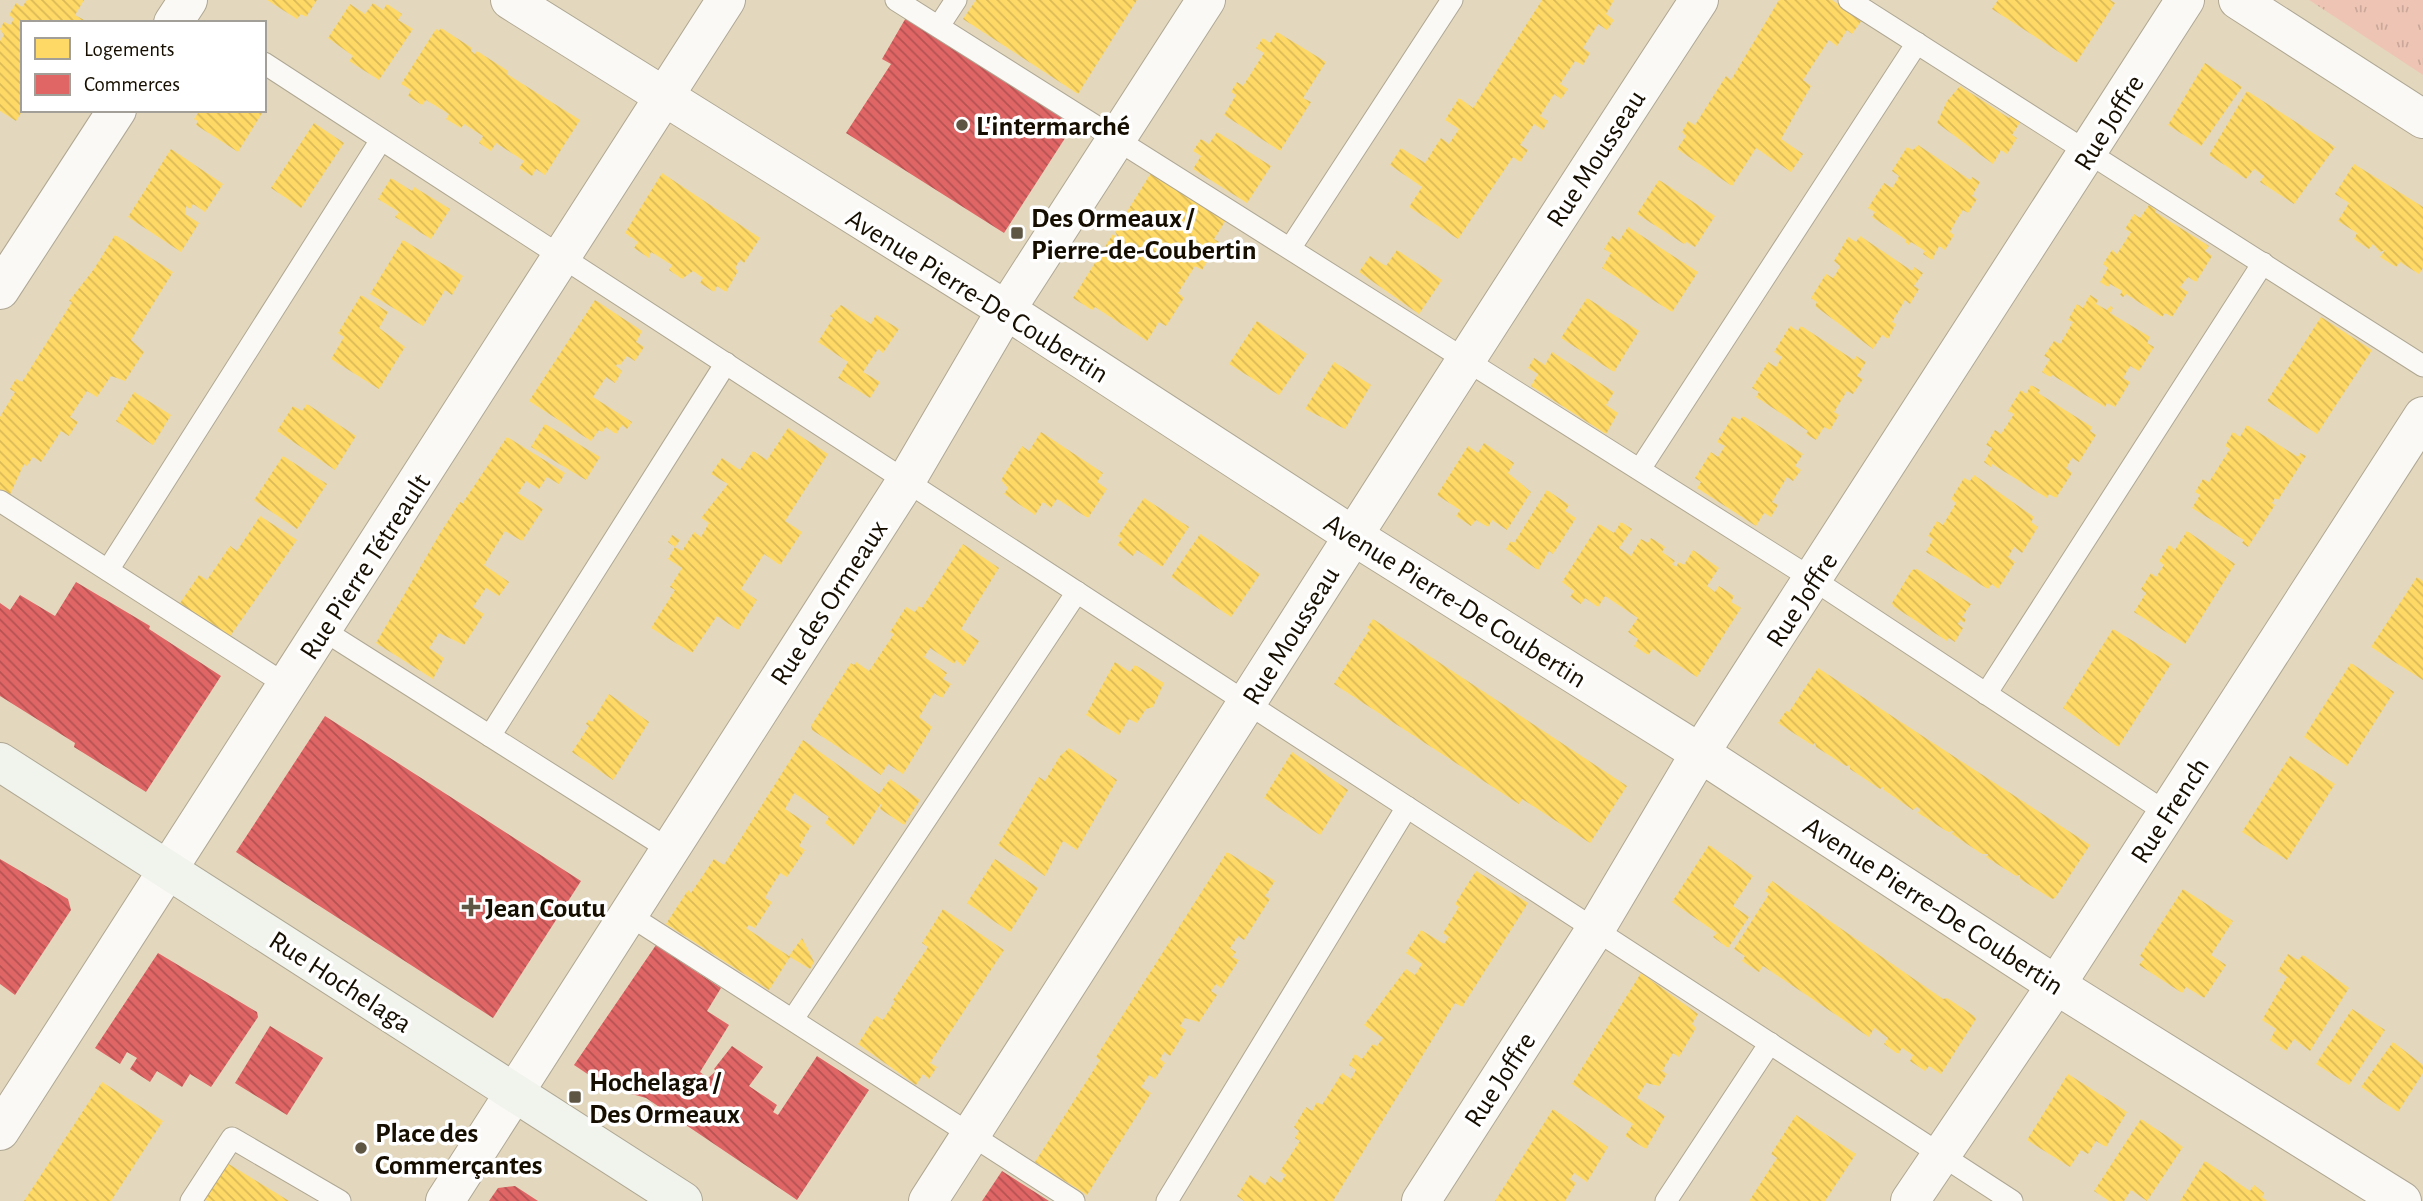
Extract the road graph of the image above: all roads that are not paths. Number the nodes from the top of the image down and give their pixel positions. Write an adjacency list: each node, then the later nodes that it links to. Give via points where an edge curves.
1 (510, 0): 14 (street, Avenue Pierre-De Coubertin)
2 (726, 0): 14 (street, Rue Pierre Tétreault)
3 (896, 0): 11 (lane)
4 (956, 0): 11 (lane)
5 (1206, 0): 17 (street, Rue des Ormeaux)
6 (1452, 0): 20 (lane)
7 (1699, 0): 25 (street, Rue Mousseau)
8 (1849, 0): 12 (lane)
9 (2185, 0): 19 (street, Rue Joffre)
10 (2238, 0): 16 (street)
11 (939, 26): 17 (lane)
12 (1917, 43): 19 (lane); 29 (lane)
13 (266, 64): 18 (lane)
14 (664, 98): 21 (street, Rue Pierre Tétreault); 24 (street, Avenue Pierre-De Coubertin)
15 (116, 112): 23 (street)
16 (2423, 119)
17 (1118, 137): 20 (lane); 24 (street, Rue des Ormeaux)
18 (382, 140): 21 (lane); 33 (lane)
19 (2089, 152): 22 (lane); 34 (street, Rue Joffre)
20 (1291, 247): 25 (lane)
21 (562, 257): 26 (lane); 36 (street, Rue Pierre Tétreault)
22 (2263, 263): 27 (lane); 38 (lane)
23 (0, 290)
24 (1006, 310): 30 (street, Rue des Ormeaux); 32 (street, Avenue Pierre-De Coubertin)
25 (1464, 357): 29 (lane); 32 (street, Rue Mousseau)
26 (726, 363): 30 (lane); 40 (lane)
27 (2423, 366)
28 (2423, 416): 44 (street, Rue French)
29 (1640, 469): 34 (lane)
30 (906, 481): 35 (lane); 45 (street, Rue des Ormeaux)
31 (0, 501): 33 (lane)
32 (1352, 535): 39 (street, Rue Mousseau); 41 (street, Avenue Pierre-De Coubertin)
33 (108, 570): 37 (lane)
34 (1814, 580): 38 (lane); 41 (street, Rue Joffre)
35 (1077, 592): 39 (lane); 50 (lane)
36 (323, 630): 37 (street, Rue Pierre Tétreault); 40 (lane)
37 (288, 686): 46 (street, Rue Pierre Tétreault)
38 (1986, 694): 44 (lane)
39 (1248, 704): 43 (lane); 54 (street, Rue Mousseau)
40 (490, 736): 45 (lane)
41 (1700, 753): 48 (street, Rue Joffre); 49 (street, Avenue Pierre-De Coubertin)
42 (0, 762): 46 (main road, Rue Hochelaga)
43 (1407, 807): 48 (lane); 62 (lane)
44 (2167, 813): 49 (street, Rue French)
45 (670, 850): 47 (street, Rue des Ormeaux)
46 (169, 871): 52 (main road, Rue Hochelaga); 53 (street, Rue Pierre Tétreault)
47 (629, 915): 50 (lane); 52 (street, Rue des Ormeaux)
48 (1595, 930): 51 (lane); 63 (street, Rue Joffre)
49 (2056, 985): 55 (street, Rue French); 67 (street, Avenue Pierre-De Coubertin)
50 (793, 1019): 54 (lane)
51 (1770, 1043): 55 (lane); 64 (lane)
52 (515, 1093): 58 (street, Rue des Ormeaux); 59 (main road, Rue Hochelaga)
53 (0, 1131)
54 (971, 1135): 60 (street, Rue Mousseau); 61 (lane)
55 (1940, 1154): 65 (street, Rue French); 66 (lane)
56 (191, 1201): 57 (lane, via 232,1138)
57 (340, 1201)
58 (445, 1201)
59 (683, 1201)
60 (928, 1201)
61 (1074, 1201)
62 (1167, 1201)
63 (1421, 1201)
64 (1666, 1201)
65 (1910, 1201)
66 (2012, 1201)
67 (2402, 1201)

